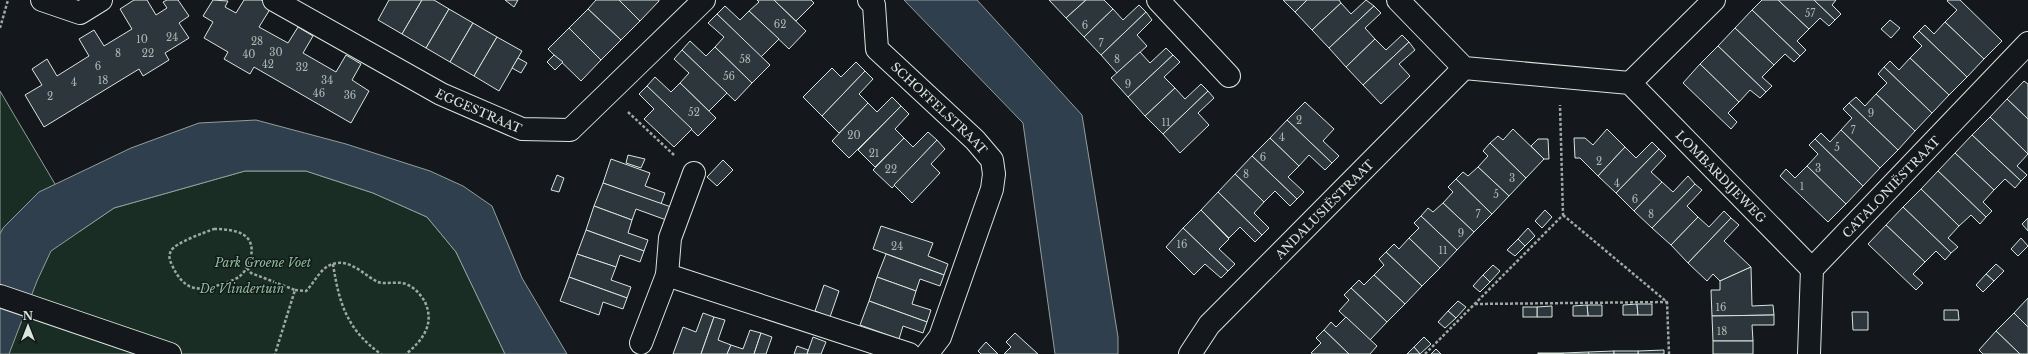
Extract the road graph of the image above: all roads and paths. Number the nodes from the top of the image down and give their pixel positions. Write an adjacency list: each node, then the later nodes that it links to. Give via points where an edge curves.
1 (8, 0): 10 (path)
2 (42, 0): 3 (street, via 80,13)
3 (101, 0)
4 (274, 0): 16 (street, EGGESTRAAT, via 441,94 522,129 570,130)
5 (704, 0): 16 (street, EGGESTRAAT)
6 (869, 0): 33 (street, SCHOFFELSTRAAT, via 874,5 877,49 975,140 992,160 992,189 940,337)
7 (1158, 0): 13 (street)
8 (1398, 0): 12 (street)
9 (1714, 0): 15 (street)
10 (0, 28)
11 (2028, 43): 21 (street, CATALONIËSTRAAT)
12 (1464, 68): 14 (street); 34 (street, ANDALUSIËSTRAAT, via 1209,325)
13 (1228, 76)
14 (1559, 76): 15 (street); 18 (path)
15 (1630, 83): 21 (street, LOMBARDIJEWEG)
16 (609, 94): 17 (path)
17 (694, 173): 22 (street, via 670,238)
18 (1563, 215): 25 (path); 26 (path)
19 (333, 264): 23 (path, via 320,272 306,291); 30 (path, via 341,303 348,321 354,330); 31 (path, via 347,264 379,282 405,284 418,292 427,308 429,321 420,342)
20 (248, 268): 20 (path, via 252,246 246,236 234,231 208,231 177,245 170,252 170,259 178,278 194,289 209,288 233,280); 23 (path, via 251,273)
21 (1812, 269): 37 (street)
22 (667, 275): 27 (street); 32 (street)
23 (295, 290): 29 (path)
24 (0, 296): 28 (street)
25 (1666, 302): 26 (path); 36 (path)
26 (1475, 304): 35 (path)
27 (641, 343)
28 (170, 354)
29 (274, 354)
30 (381, 354)
31 (406, 354)
32 (909, 354)
33 (927, 354)
34 (1190, 354)
35 (1425, 354)
36 (1670, 354)
37 (1809, 354)

